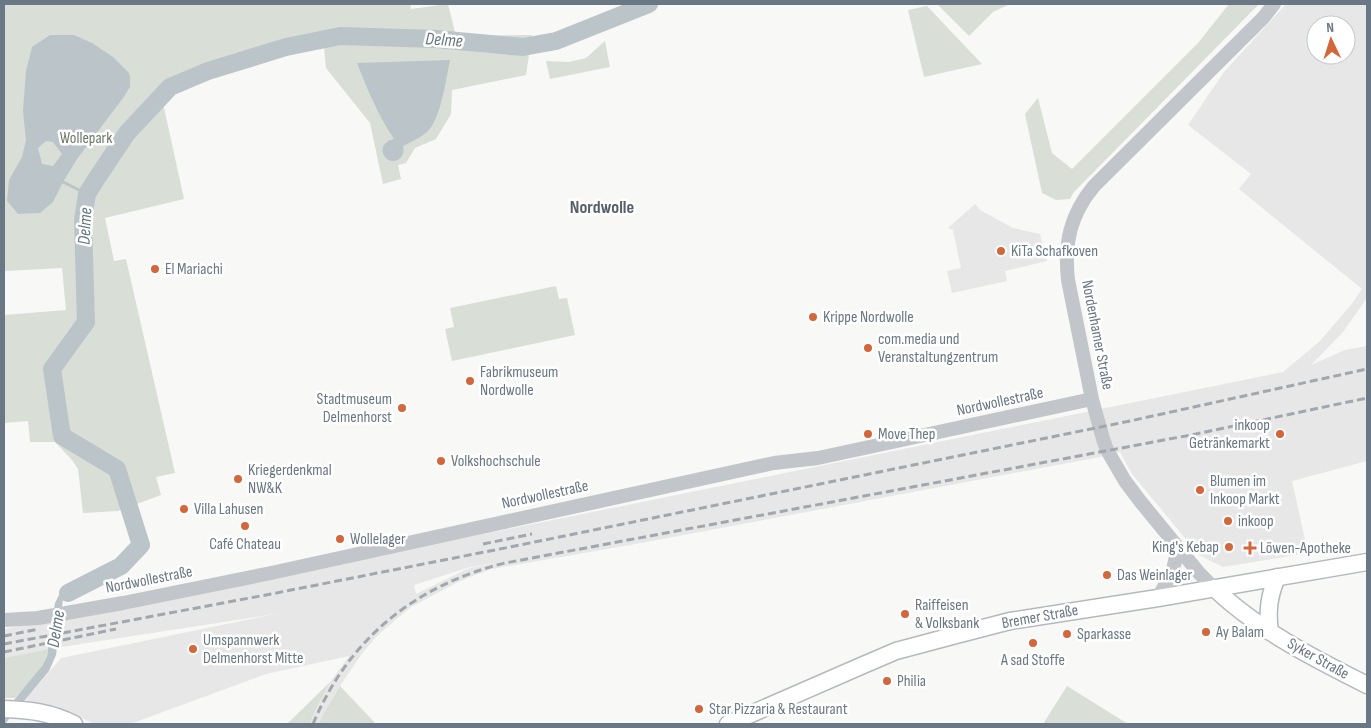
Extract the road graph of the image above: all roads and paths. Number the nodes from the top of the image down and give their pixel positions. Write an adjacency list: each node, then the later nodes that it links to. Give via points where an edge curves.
1 (1274, 4): 2 (street, Nordenhamer Straße, via 1094,186 1079,206 1069,236 1066,266)
2 (1092, 399): 3 (street, Nordenhamer Straße, via 1107,450 1125,481); 8 (street, Nordwollestraße, via 818,458 774,463 272,573 38,618)
3 (1178, 547): 6 (street, Nordenhamer Straße); 7 (street, via 1173,570)
4 (1367, 562): 5 (main road, Bremer Straße)
5 (1277, 577): 6 (main road, Bremer Straße); 9 (main road, Syker Straße, via 1270,598)
6 (1214, 588): 7 (main road, Bremer Straße); 9 (main road, Syker Straße)
7 (1158, 598): 13 (main road, Bremer Straße, via 1010,621 896,651)
8 (4, 620)
9 (1270, 632): 10 (main road, Syker Straße)
10 (1367, 685)
11 (4, 709): 12 (main road, via 38,711)
12 (74, 724)
13 (728, 724)

